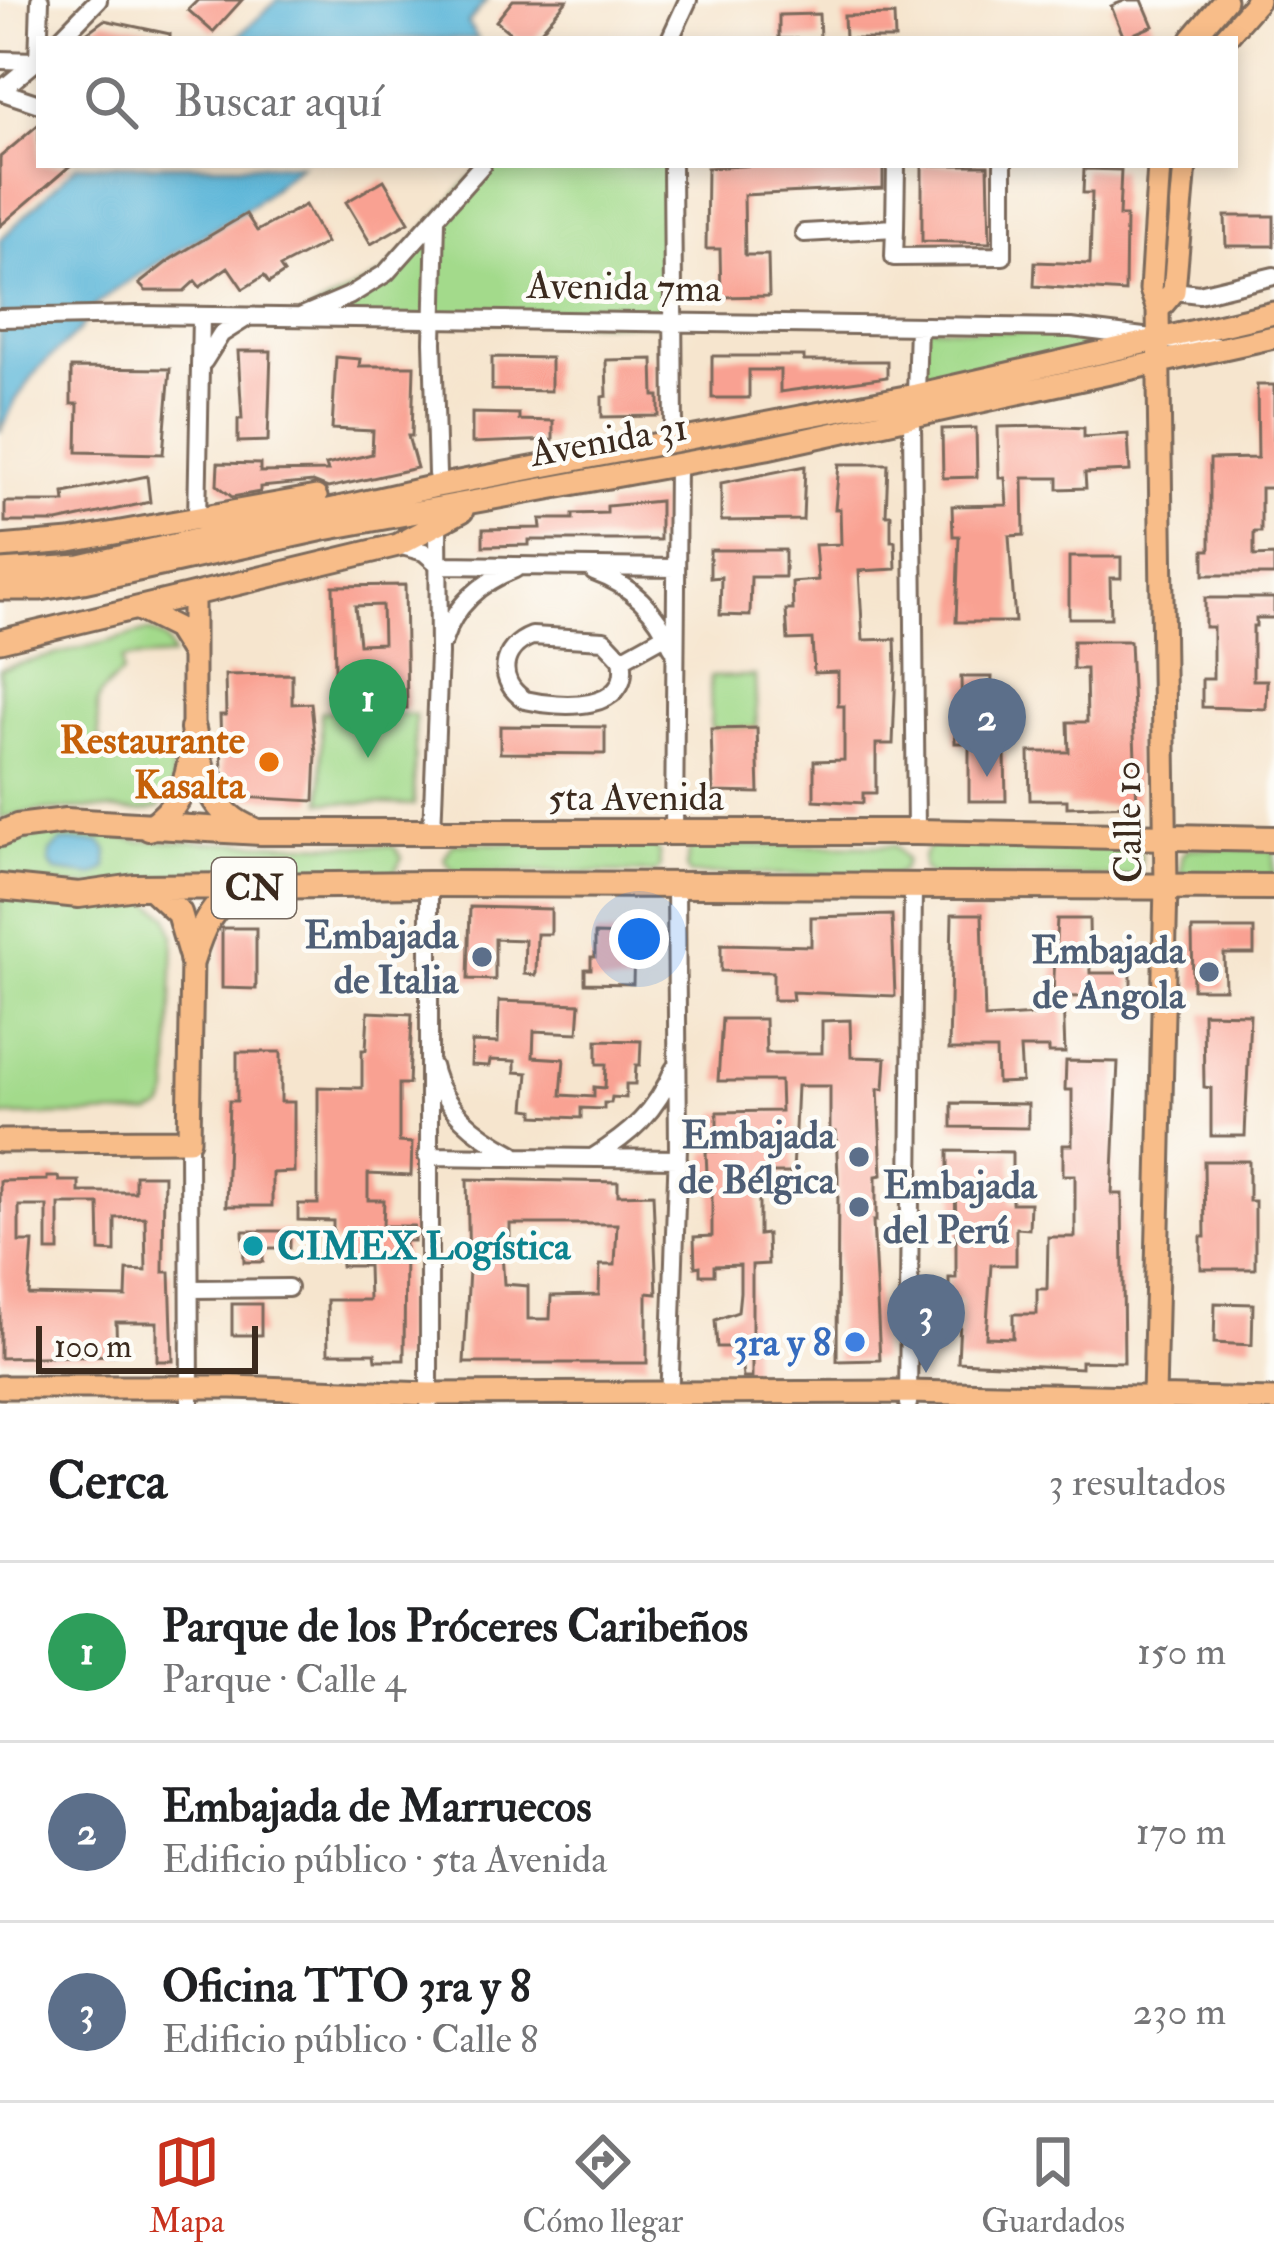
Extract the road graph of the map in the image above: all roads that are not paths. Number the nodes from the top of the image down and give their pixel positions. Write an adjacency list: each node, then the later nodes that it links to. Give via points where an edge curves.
1 (40, 0): 6 (street)
2 (98, 0): 7 (street)
3 (688, 0): 8 (street)
4 (1225, 0): 9 (main road)
5 (1258, 0): 10 (main road)
6 (39, 36)
7 (63, 36)
8 (670, 36)
9 (1195, 36)
10 (1227, 36)
11 (0, 60): 12 (street)
12 (36, 60)
13 (36, 62): 14 (street, via 0,92)
14 (36, 103)
15 (479, 168): 21 (street)
16 (672, 168): 33 (street)
17 (896, 168): 22 (street)
18 (1003, 168): 22 (street, via 1004,256 894,257)
19 (1160, 168): 26 (main road, Calle 10, via 1151,290)
20 (1185, 168): 25 (main road)
21 (436, 218): 31 (street, via 386,273); 32 (street)
22 (895, 228): 23 (street)
23 (804, 233)
24 (1274, 276): 25 (street, via 1199,294)
25 (1174, 291): 26 (main road)
26 (1158, 310): 35 (main road, Calle 10)
27 (1274, 313): 35 (main road, Avenida 31)
28 (201, 316): 29 (street, Avenida 7ma); 30 (street, Avenida 7ma); 39 (street)
29 (248, 317): 31 (street, Avenida 7ma); 39 (street, via 221,334)
30 (0, 318)
31 (297, 318): 32 (street, Avenida 7ma)
32 (434, 321): 33 (street, Avenida 7ma); 44 (street)
33 (674, 324): 34 (street, Avenida 7ma); 42 (street)
34 (918, 326): 35 (street, Avenida 7ma, via 1072,328); 40 (street)
35 (1157, 339): 37 (street, Avenida 31); 38 (main road, Calle 10); 40 (main road, Avenida 31)
36 (1274, 340): 37 (main road)
37 (1228, 348): 38 (main road, Avenida 31)
38 (1159, 363): 40 (main road, Avenida 31); 73 (main road, Calle 10)
39 (200, 373): 46 (street)
40 (914, 406): 41 (main road, Avenida 31); 43 (main road, Avenida 31); 69 (street)
41 (825, 413): 42 (main road); 54 (main road, Avenida 31, via 329,508 80,566)
42 (674, 430): 44 (main road)
43 (677, 464): 45 (main road, Avenida 31); 53 (street)
44 (437, 474): 46 (main road)
45 (520, 493): 47 (main road); 55 (main road, Avenida 31, via 83,582)
46 (197, 520): 49 (main road)
47 (438, 522): 48 (main road); 50 (street)
48 (398, 545): 50 (street); 56 (main road)
49 (0, 548)
50 (439, 566): 51 (street); 63 (street)
51 (521, 566): 52 (street); 63 (street, via 474,592)
52 (582, 568): 53 (street); 60 (street, via 636,595)
53 (676, 568): 62 (street)
54 (0, 571)
55 (0, 589)
56 (193, 597): 57 (main road); 64 (main road)
57 (138, 609): 59 (main road); 64 (main road, via 176,628)
58 (0, 631): 59 (main road)
59 (24, 634): 61 (main road)
60 (667, 634): 62 (street); 65 (street)
61 (0, 641)
62 (674, 653): 71 (street)
63 (439, 654): 70 (street)
64 (193, 656): 66 (main road)
65 (622, 659): 65 (street, via 596,637 532,636 511,649 505,674 525,700 593,704 621,685)
66 (194, 729): 67 (highway, via 186,785); 68 (highway, via 206,788 239,824)
67 (148, 828): 68 (highway, 5ta Avenida / CN); 72 (highway, 5ta Avenida / CN, via 66,821)
68 (261, 832): 70 (highway, 5ta Avenida / CN)
69 (916, 832): 71 (highway, 5ta Avenida / CN); 73 (highway, 5ta Avenida / CN)
70 (431, 833): 71 (highway, 5ta Avenida / CN)
71 (674, 833)
72 (0, 834)
73 (1164, 836): 74 (highway, 5ta Avenida / CN); 78 (main road, Calle 10)
74 (1274, 839)
75 (430, 884): 76 (highway, CN); 82 (highway, CN); 85 (street)
76 (676, 886): 77 (highway, CN); 84 (street)
77 (914, 886): 78 (highway, CN); 98 (street)
78 (1166, 886): 81 (highway, CN); 102 (main road, Calle 10)
79 (0, 887): 80 (highway, CN, via 79,895)
80 (151, 887): 82 (highway, CN); 83 (highway, via 179,913)
81 (1274, 887)
82 (238, 889): 83 (highway, via 214,908)
83 (192, 959): 86 (main road)
84 (677, 1033): 92 (street, via 674,1071 657,1106); 93 (street)
85 (427, 1036): 90 (street); 91 (street, via 434,1076 453,1110)
86 (190, 1086): 87 (main road); 88 (main road, via 180,1116)
87 (189, 1139): 88 (main road); 95 (street)
88 (146, 1140): 89 (main road)
89 (1, 1141)
90 (427, 1156): 91 (street); 99 (street)
91 (519, 1157): 92 (street)
92 (592, 1159): 93 (street)
93 (678, 1159): 100 (street)
94 (288, 1288): 95 (street)
95 (191, 1289): 97 (street)
96 (0, 1387): 97 (main road)
97 (190, 1396): 99 (main road)
98 (908, 1398): 100 (main road); 102 (main road)
99 (429, 1399): 100 (main road)
100 (669, 1399)
101 (1274, 1400): 102 (main road)
102 (1154, 1401)

